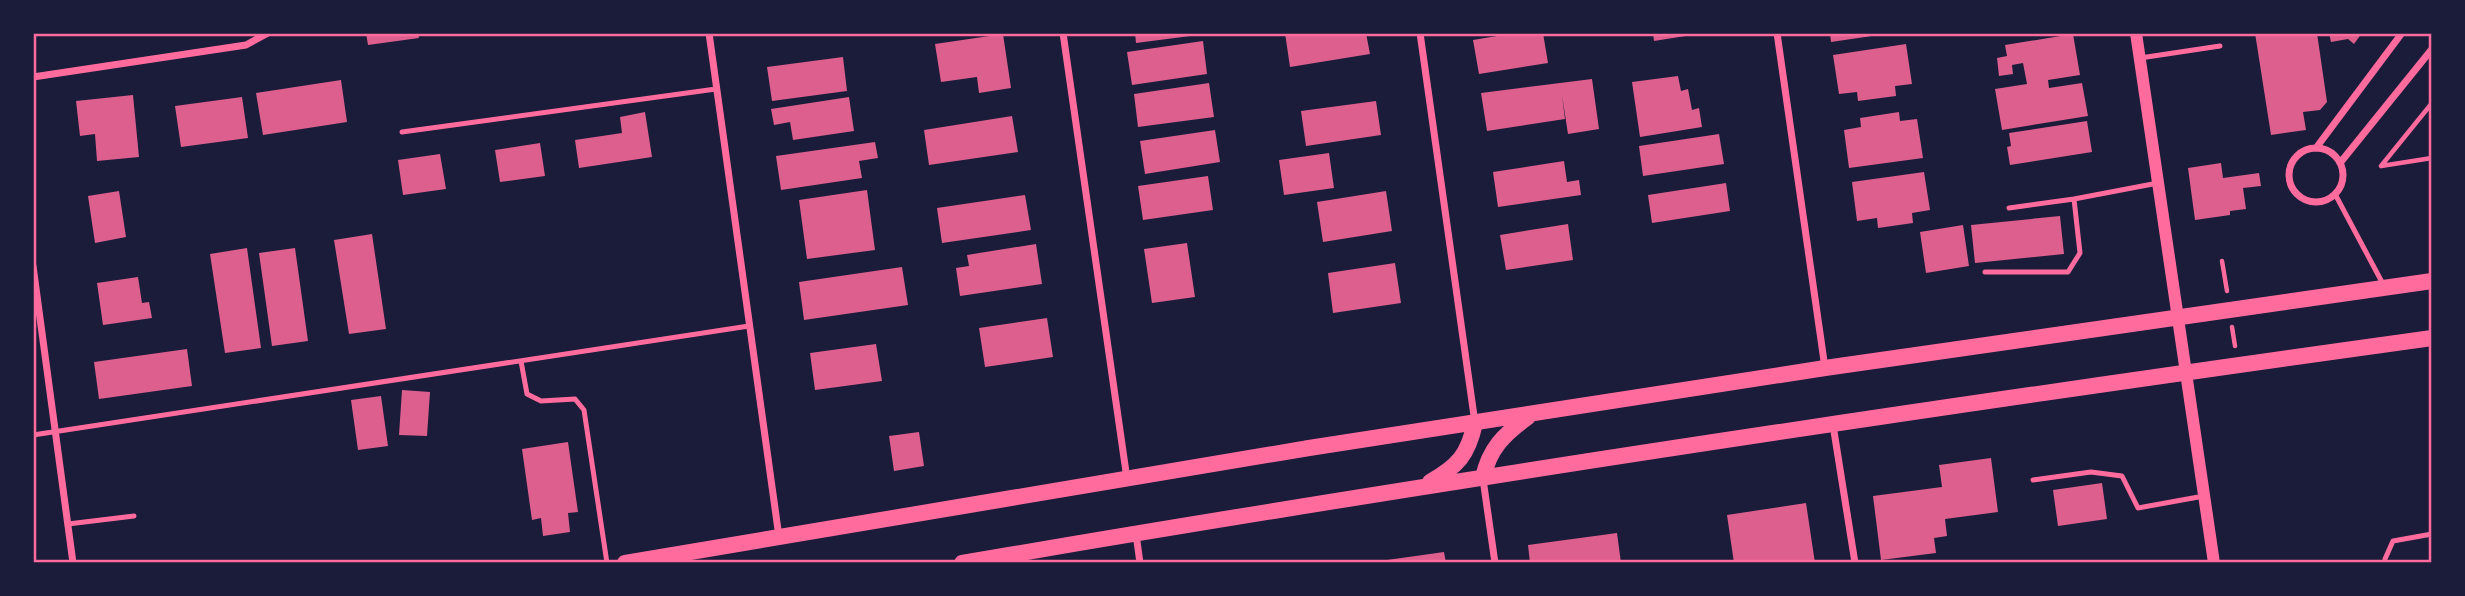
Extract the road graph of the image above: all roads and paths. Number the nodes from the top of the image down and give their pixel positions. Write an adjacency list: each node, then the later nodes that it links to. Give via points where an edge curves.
1 (268, 33): 11 (street, via 246,45)
2 (709, 33): 12 (street)
3 (1063, 33): 38 (street)
4 (1420, 33): 33 (street)
5 (1777, 33): 30 (street)
6 (2136, 33): 10 (street)
7 (2402, 33): 15 (street)
8 (2220, 46): 10 (lane)
9 (2432, 49): 17 (street)
10 (2140, 58): 18 (street)
11 (33, 76)
12 (716, 89): 14 (lane); 27 (street)
13 (2432, 103): 16 (path, via 2381,166)
14 (402, 132)
15 (2316, 148): 17 (street, via 2330,152); 19 (street, via 2293,160 2291,186 2311,202)
16 (2432, 158)
17 (2340, 163): 19 (street, via 2343,179)
18 (2158, 183): 20 (lane); 26 (street)
19 (2335, 194): 25 (lane)
20 (2074, 199): 21 (lane); 23 (lane, via 2080,253 2068,272)
21 (2009, 208)
22 (33, 266): 35 (street)
23 (1985, 272)
24 (2432, 281): 25 (main road)
25 (2385, 288): 26 (main road)
26 (2177, 317): 30 (main road); 31 (street)
27 (749, 326): 29 (lane); 46 (street)
28 (2432, 338): 31 (main road)
29 (522, 361): 35 (lane); 48 (lane, via 527,394 541,401 575,399 584,410)
30 (1825, 368): 32 (main road)
31 (2185, 373): 34 (main road); 41 (street)
32 (1533, 414): 33 (main road); 37 (main road, via 1496,443)
33 (1475, 423): 38 (main road); 40 (main road, via 1461,460)
34 (1833, 425): 37 (main road); 53 (street)
35 (56, 431): 36 (lane); 43 (street)
36 (33, 435)
37 (1483, 478): 40 (main road); 52 (street)
38 (1127, 479): 46 (main road)
39 (2033, 480): 41 (lane, via 2091,472 2122,476 2138,508)
40 (1418, 488): 44 (main road)
41 (2204, 496): 54 (street)
42 (134, 516): 43 (lane)
43 (68, 524): 47 (street)
44 (1136, 533): 50 (main road); 51 (street)
45 (2432, 534): 55 (lane, via 2393,541)
46 (779, 537): 49 (main road)
47 (73, 563)
48 (607, 563)
49 (625, 563)
50 (962, 563)
51 (1140, 563)
52 (1495, 563)
53 (1855, 563)
54 (2214, 563)
55 (2385, 563)

